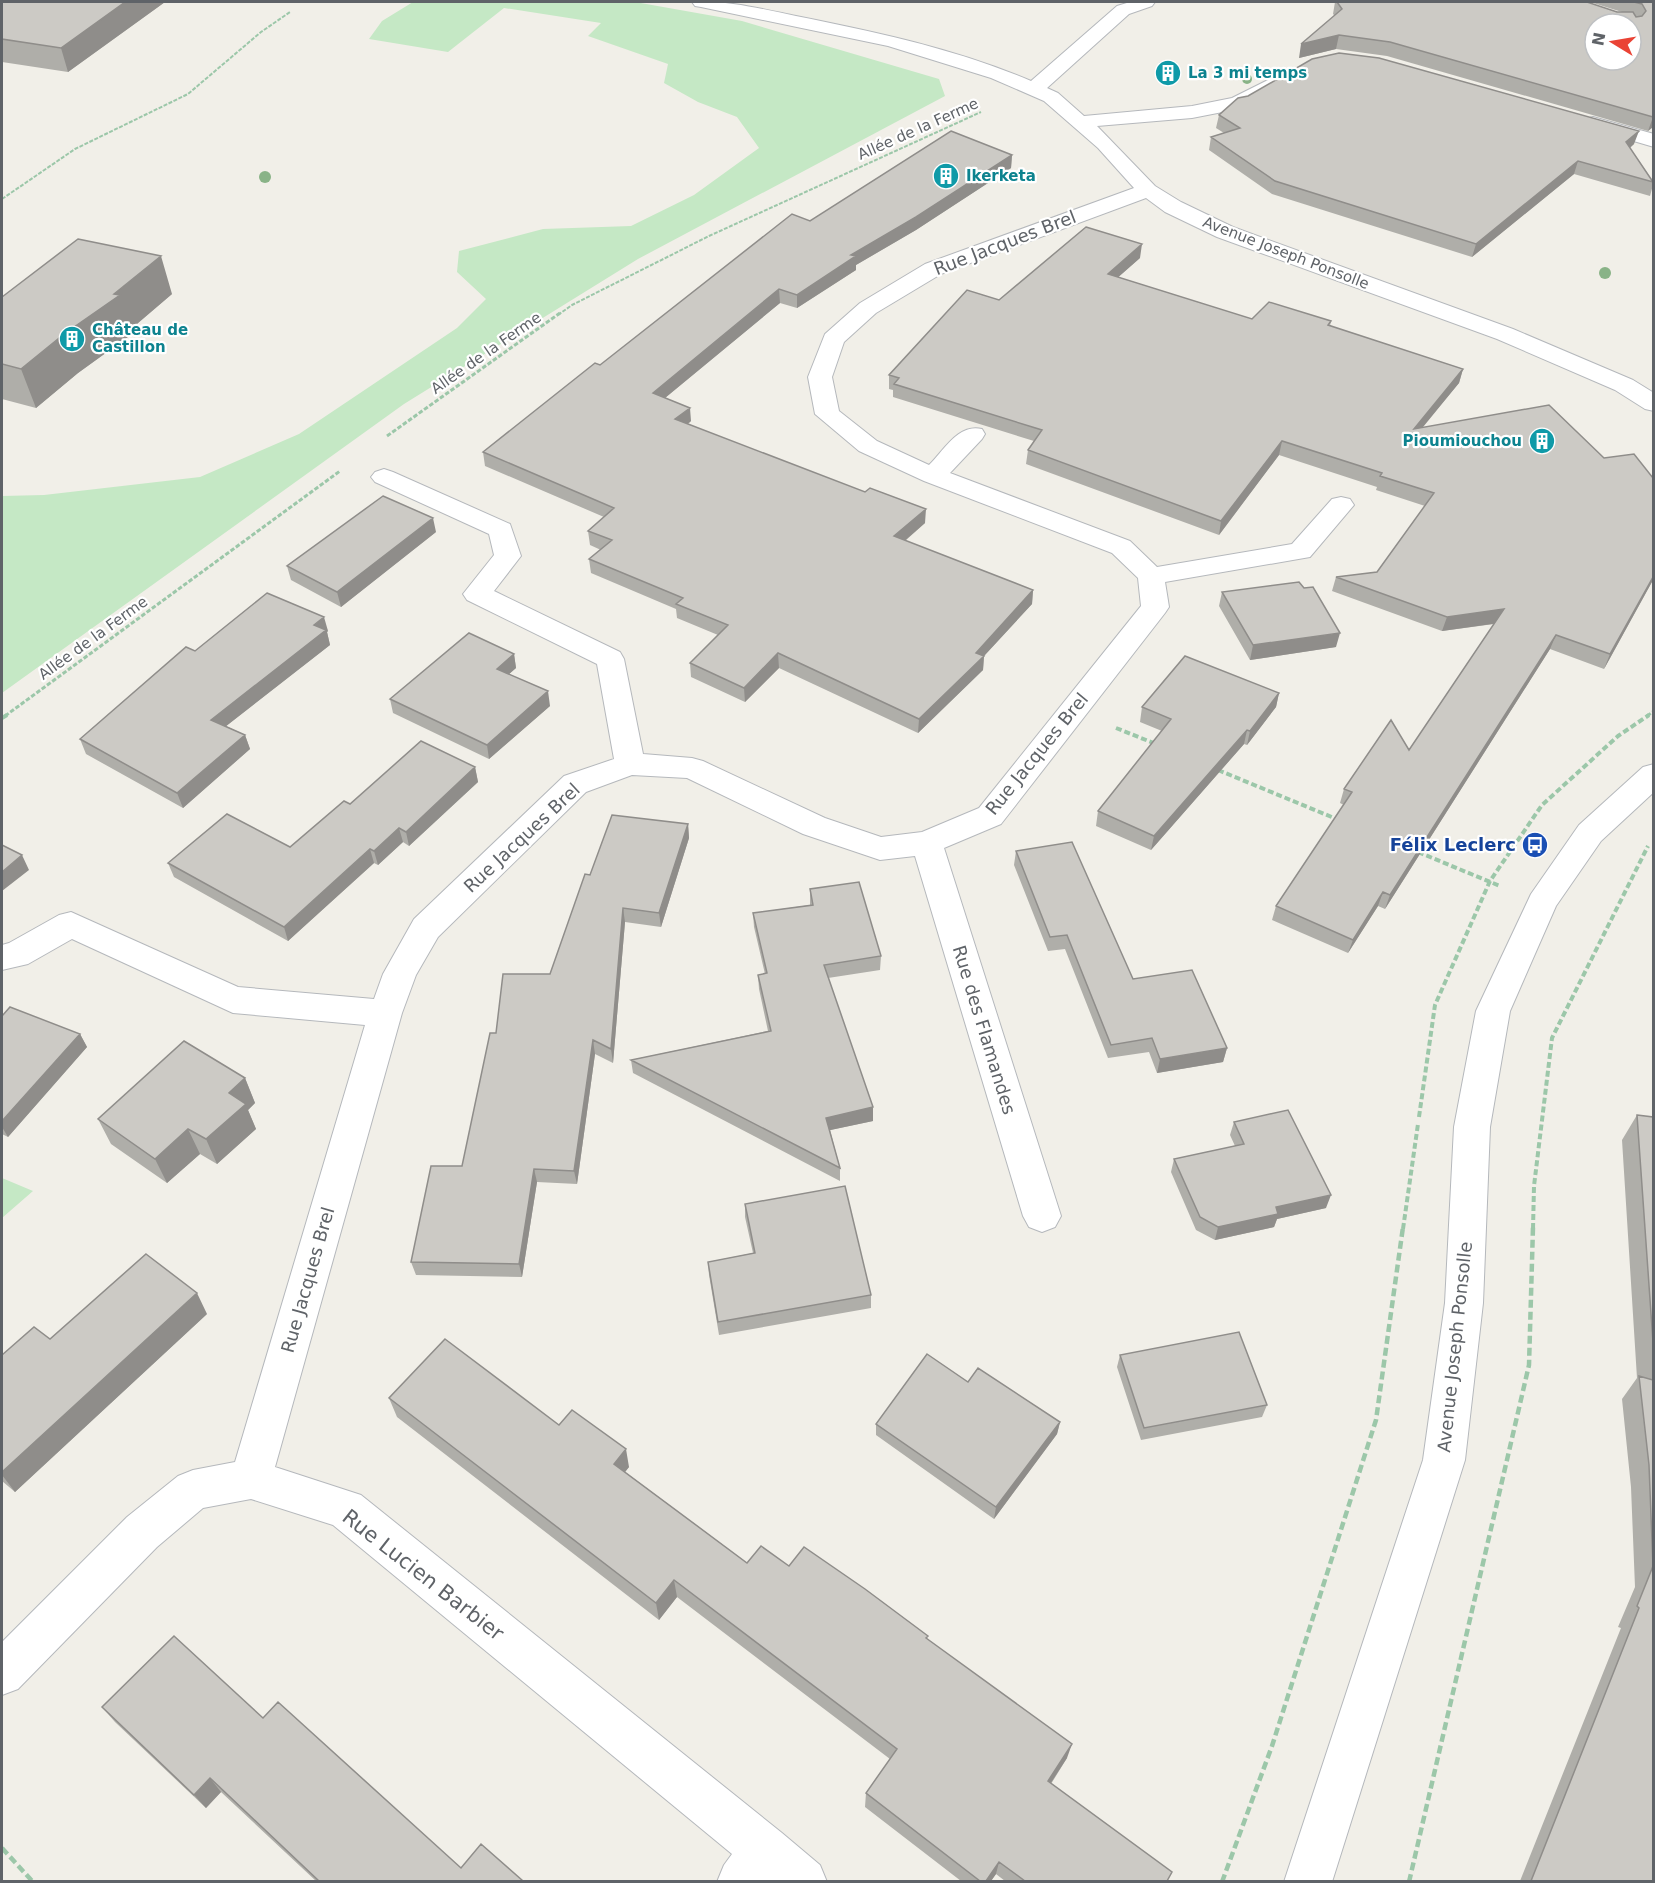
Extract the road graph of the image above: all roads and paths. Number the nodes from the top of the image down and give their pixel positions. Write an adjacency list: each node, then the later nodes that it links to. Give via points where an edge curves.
1 (701, 2): 5 (street, Avenue Joseph Ponsolle, via 892,41 998,74)
2 (1146, 2): 5 (street, via 1123,10)
3 (290, 12): 10 (path, via 188,94 75,149)
4 (1286, 75): 7 (street, via 1238,102 1192,112)
5 (1033, 90): 7 (street, Avenue Joseph Ponsolle, via 1051,98); 13 (path, Allée de la Ferme, via 709,236 572,304)
6 (1580, 120): 8 (street)
7 (1079, 122): 9 (street, Avenue Joseph Ponsolle)
8 (1653, 141)
9 (1148, 190): 11 (street, Avenue Joseph Ponsolle, via 1225,232 1504,334 1624,385); 15 (street, Rue Jacques Brel, via 933,269 868,309 833,339 820,377 827,414 868,446)
10 (2, 199)
11 (1653, 404)
12 (973, 434): 15 (street)
13 (388, 436)
14 (349, 464): 21 (path, Allée de la Ferme)
15 (933, 476): 18 (street, Rue Jacques Brel, via 1121,547)
16 (384, 477): 23 (street, via 501,530 508,556 477,594 610,659)
17 (1341, 505): 18 (street, via 1301,551)
18 (1151, 576): 19 (street, Rue Jacques Brel, via 1155,607)
19 (1073, 710): 22 (path); 28 (street, Rue Jacques Brel, via 990,816)
20 (1653, 711): 30 (path, via 1618,736 1542,805)
21 (2, 718)
22 (1161, 746)
23 (630, 764): 28 (street, Rue Jacques Brel, via 692,768 814,826 880,849); 33 (street, Rue Jacques Brel, via 575,784 426,928 400,974)
24 (1216, 769): 26 (path)
25 (1653, 774): 31 (street, Avenue Joseph Ponsolle, via 1590,833)
26 (1347, 823)
27 (1653, 837): 43 (path, via 1552,1038 1534,1186 1530,1365)
28 (927, 843): 34 (street, Rue des Flamandes)
29 (1413, 850): 30 (path)
30 (1490, 881): 31 (path); 41 (path, via 1435,1005 1376,1420 1272,1746)
31 (1542, 902): 42 (street, Avenue Joseph Ponsolle, via 1493,1011 1472,1127 1464,1303 1444,1460)
32 (2, 957): 33 (street, via 16,955 71,924 234,1000)
33 (385, 1013): 35 (street, Rue Jacques Brel)
34 (1042, 1216)
35 (251, 1479): 36 (street, Rue Lucien Barbier, via 193,1490 142,1532); 38 (street, Rue Lucien Barbier, via 346,1509)
36 (2, 1673)
37 (2, 1848): 39 (path)
38 (753, 1866): 40 (street, Rue Lucien Barbier)
39 (33, 1881)
40 (803, 1881)
41 (1222, 1881)
42 (1308, 1881)
43 (1409, 1881)

